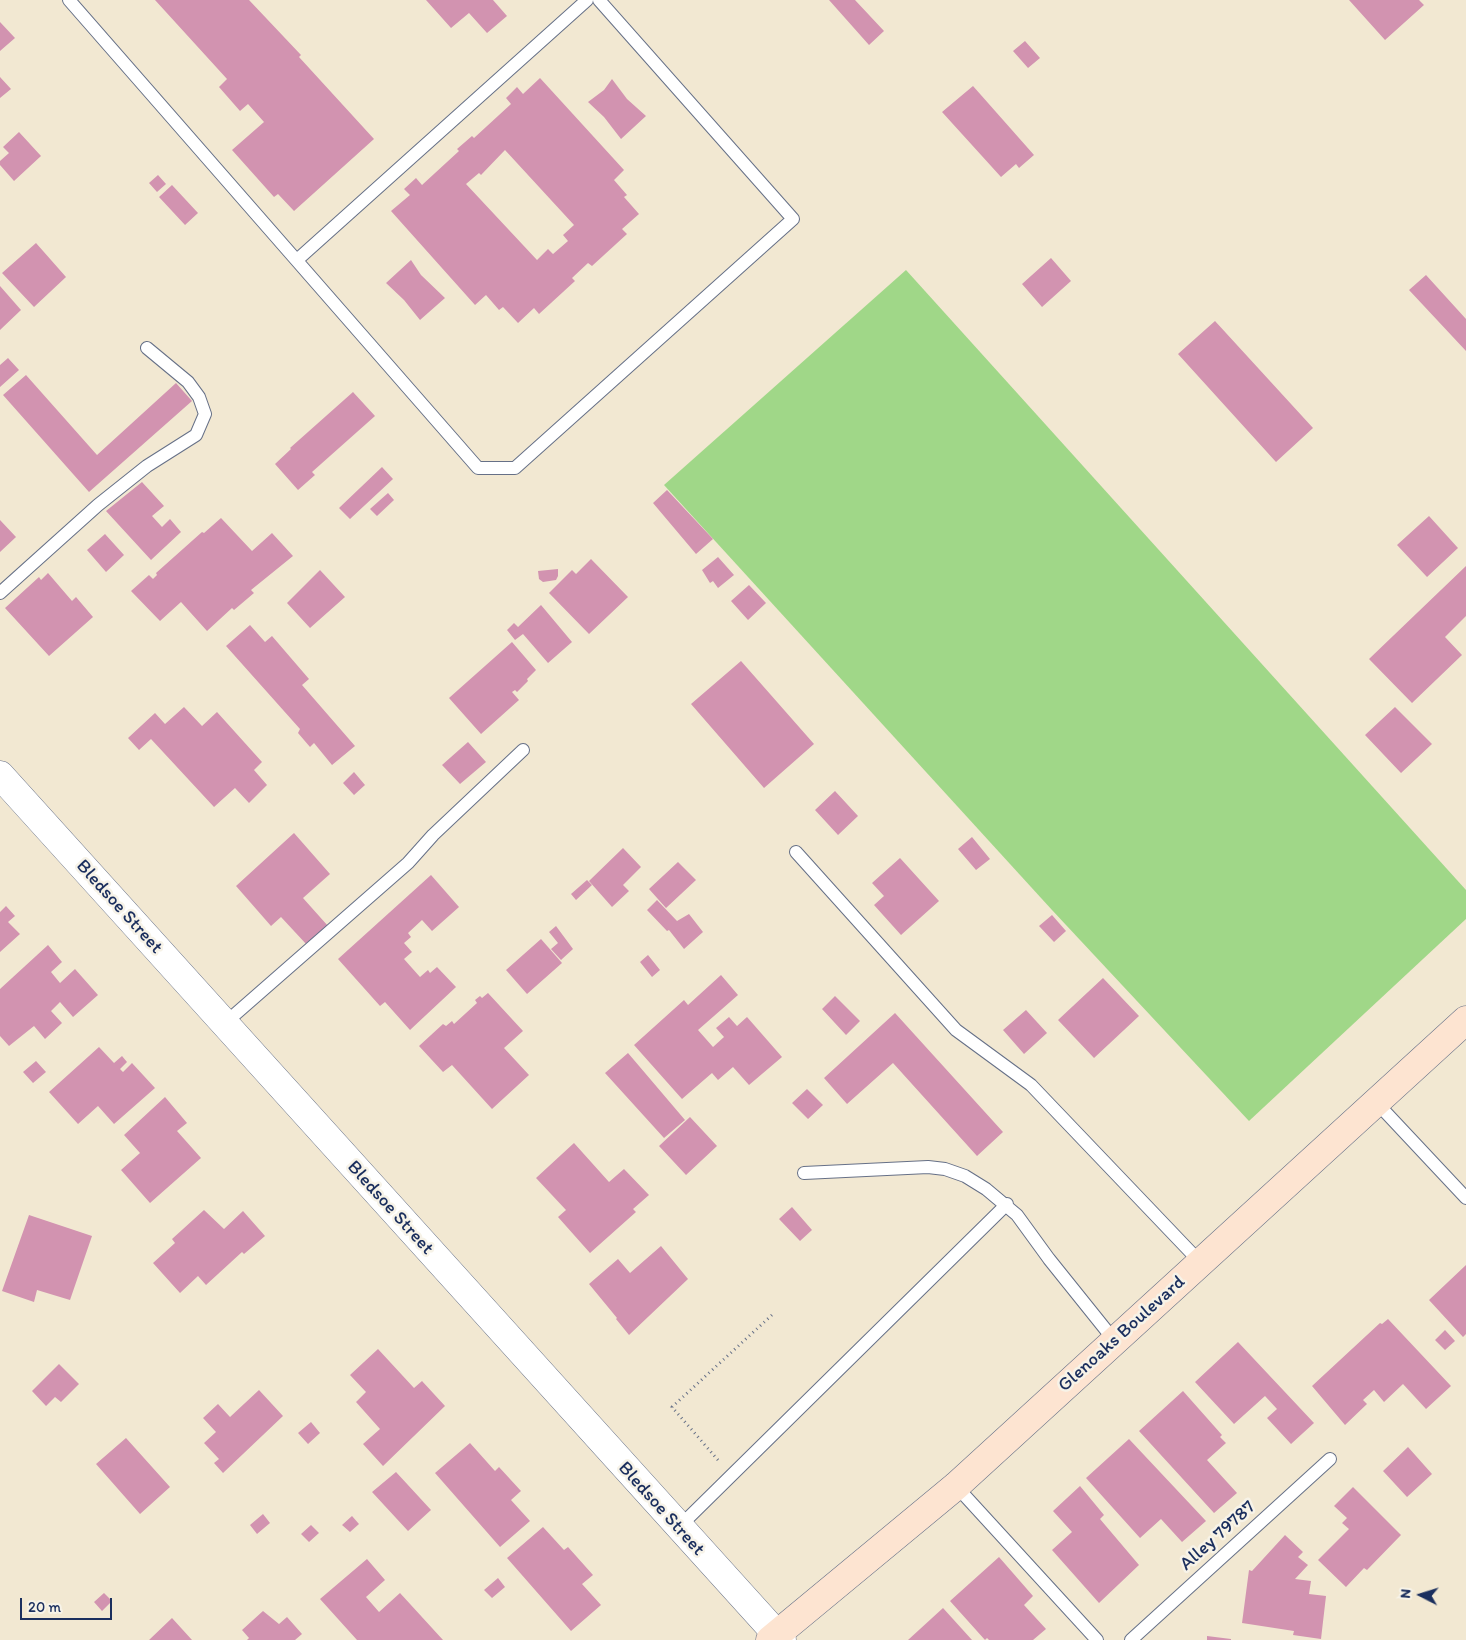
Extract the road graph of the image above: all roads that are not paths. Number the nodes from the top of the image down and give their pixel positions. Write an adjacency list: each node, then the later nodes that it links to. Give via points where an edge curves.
1 (69, 0): 4 (lane)
2 (587, 0): 4 (lane)
3 (598, 0): 4 (lane, via 794,219 515,468 478,468)
4 (297, 260)
5 (147, 348): 6 (lane, via 188,382 199,397 205,414 196,435 146,466)
6 (0, 593)
7 (523, 750): 11 (lane, via 408,863)
8 (0, 775): 11 (street, Bledsoe Street)
9 (796, 852): 16 (lane, via 956,1030 1031,1085)
10 (1466, 1020): 12 (main road, Glenoaks Boulevard)
11 (224, 1024): 20 (street, Bledsoe Street)
12 (1376, 1102): 14 (lane); 16 (main road, Glenoaks Boulevard)
13 (804, 1173): 15 (lane, via 945,1169 965,1176)
14 (1466, 1198)
15 (1006, 1204): 17 (lane); 20 (lane)
16 (1201, 1263): 17 (main road, Glenoaks Boulevard)
17 (1114, 1340): 19 (main road, Glenoaks Boulevard)
18 (1330, 1460): 23 (lane, Alley 79787)
19 (956, 1486): 21 (main road, Glenoaks Boulevard); 22 (lane)
20 (678, 1528): 21 (street, Bledsoe Street)
21 (776, 1638)
22 (1096, 1640)
23 (1131, 1640)

